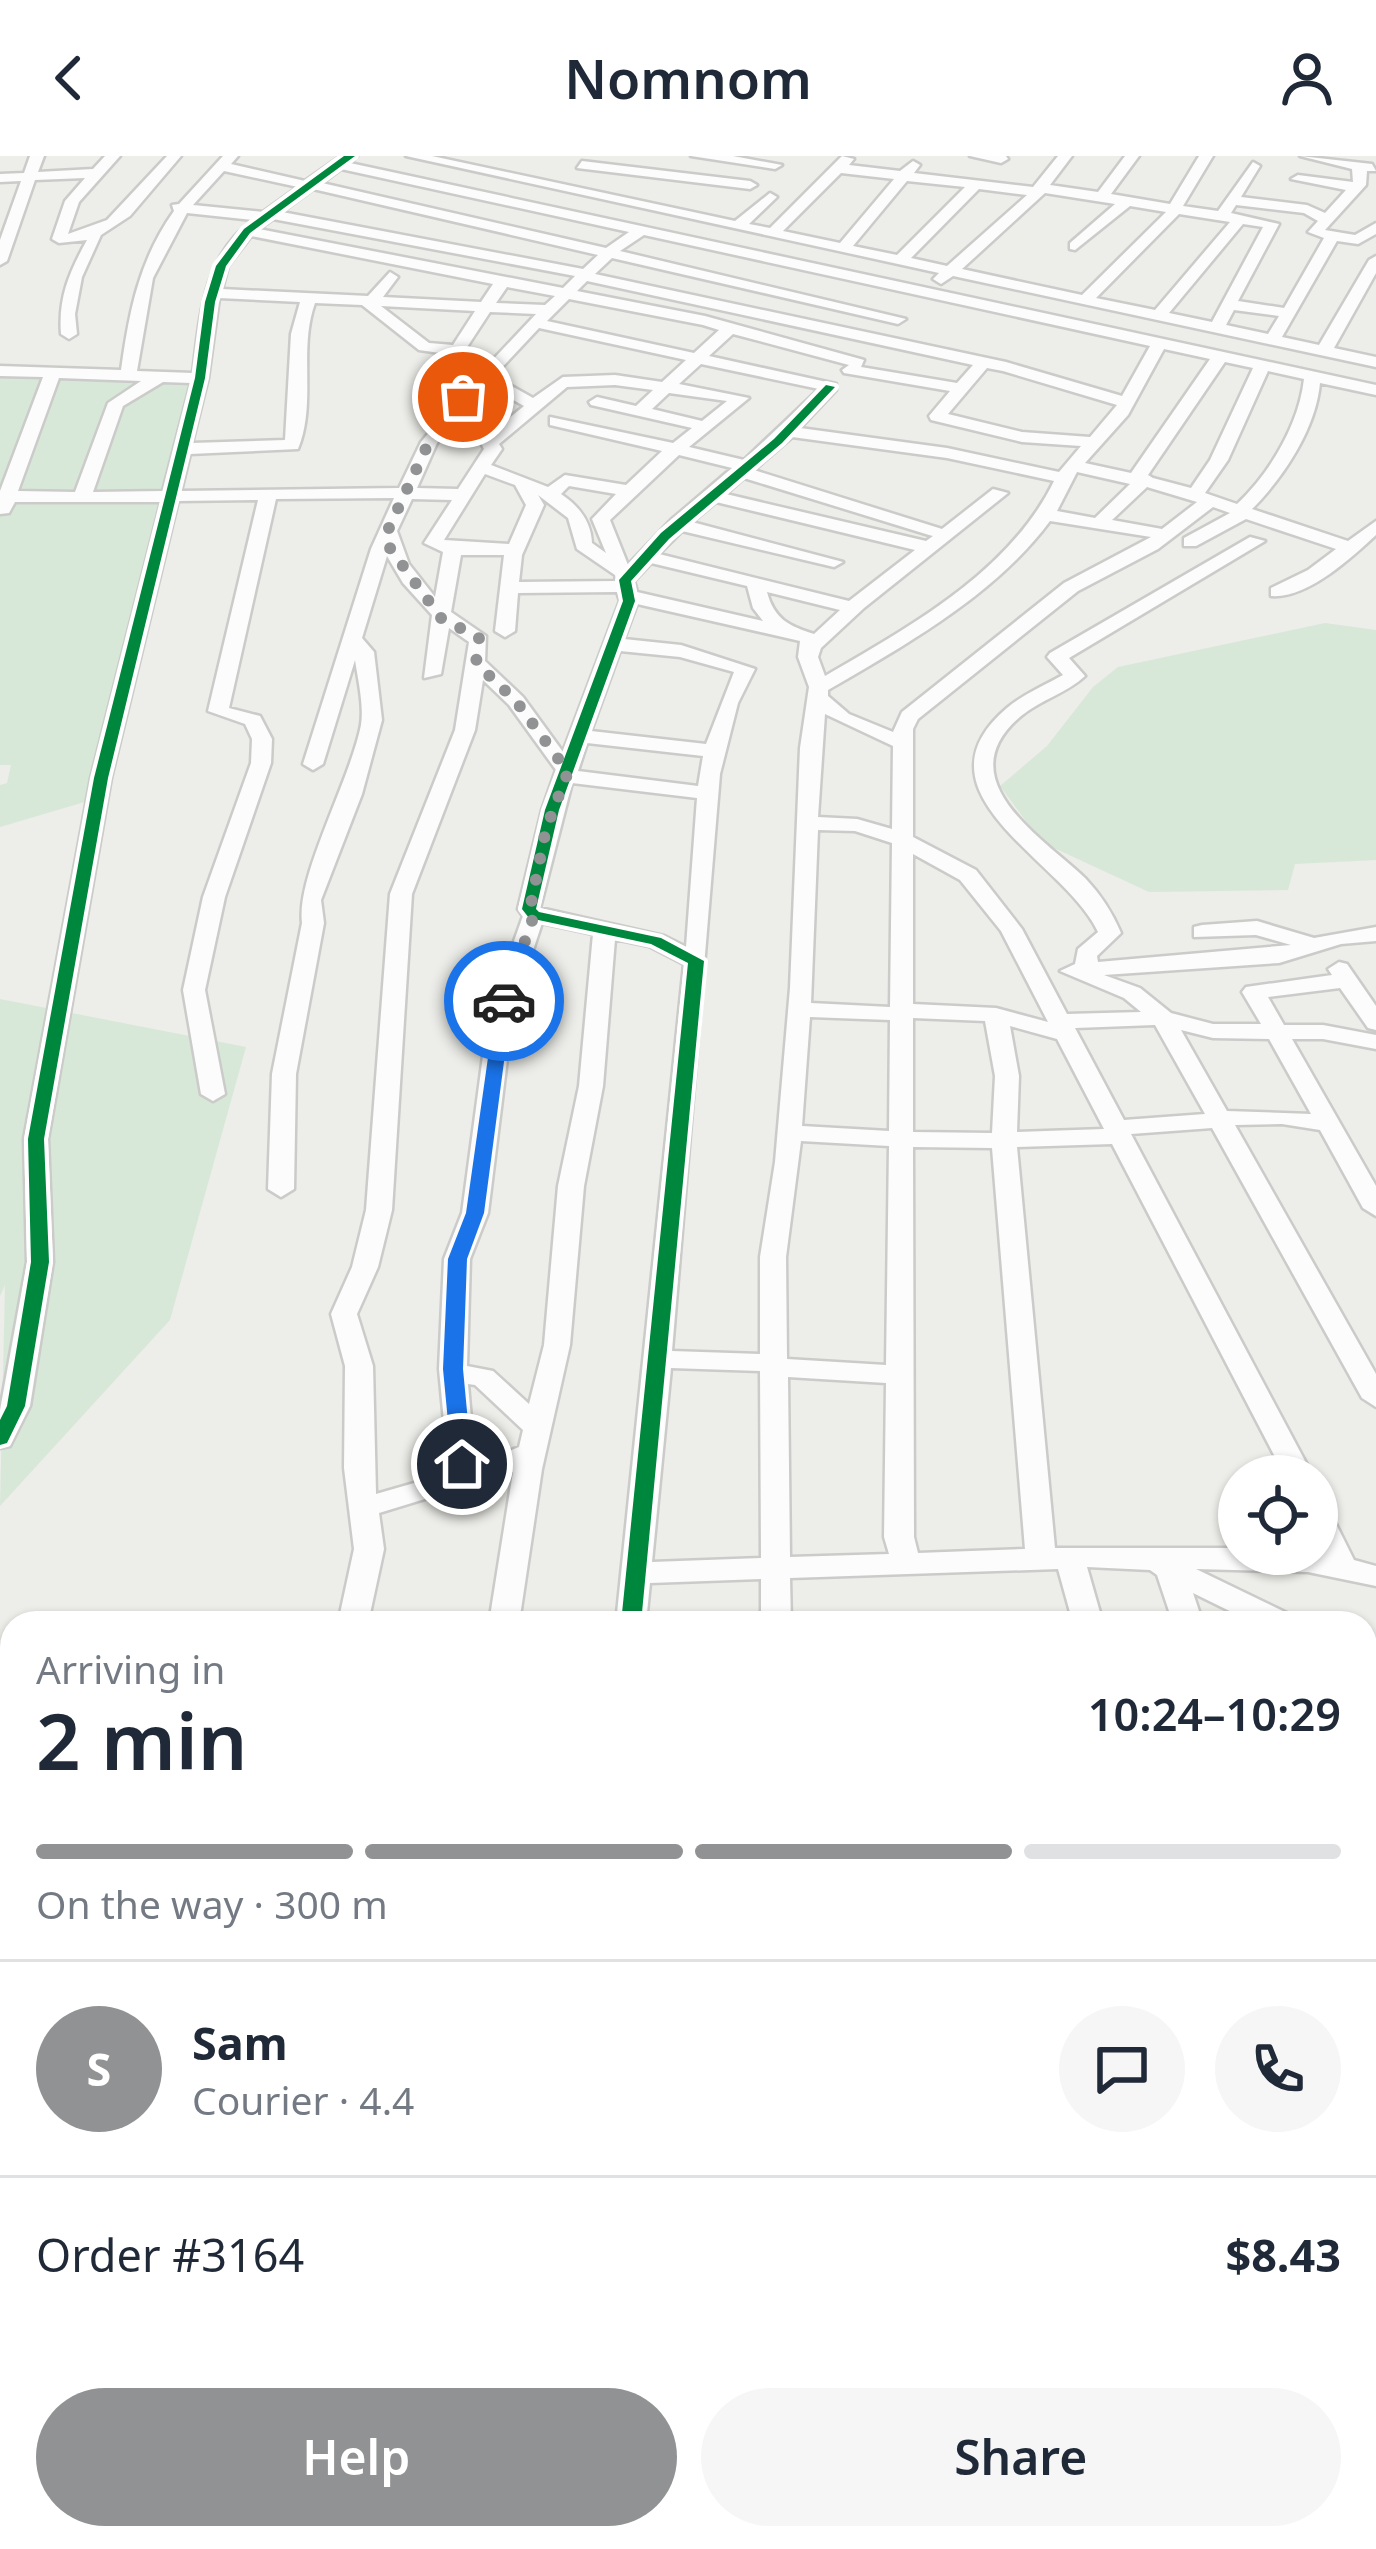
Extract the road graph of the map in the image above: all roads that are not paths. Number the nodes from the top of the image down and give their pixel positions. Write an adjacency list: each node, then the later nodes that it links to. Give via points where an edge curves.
1 (113, 156): 22 (street)
2 (174, 156): 54 (street)
3 (699, 156): 16 (street); 23 (street)
4 (977, 156): 10 (street)
5 (1065, 156): 33 (street)
6 (1132, 156): 35 (street)
7 (1206, 156): 38 (street)
8 (1311, 157): 20 (street); 26 (street)
9 (425, 158): 12 (street)
10 (1003, 158): 28 (street)
11 (344, 160): 29 (street); 40 (street)
12 (476, 160): 32 (street)
13 (587, 160): 23 (street); 32 (street)
14 (845, 160): 24 (street); 53 (street)
15 (225, 161): 29 (street); 43 (street)
16 (744, 161): 18 (street); 27 (street)
17 (34, 164): 22 (street); 25 (street); 39 (street)
18 (776, 165)
19 (1253, 166): 36 (street)
20 (1359, 166): 21 (street); 31 (street)
21 (1376, 169)
22 (98, 173): 54 (street, via 72,201 58,235)
23 (676, 176): 27 (street)
24 (905, 176): 28 (street); 28 (street); 56 (street)
25 (0, 178)
26 (1298, 178): 31 (street); 42 (street)
27 (722, 181): 30 (street); 44 (street)
28 (976, 183): 33 (street); 33 (street); 58 (street)
29 (307, 184): 45 (street); 57 (street)
30 (750, 185)
31 (1357, 187): 50 (street)
32 (558, 188): 40 (street); 44 (street)
33 (1040, 190): 35 (street); 61 (street)
34 (770, 197): 48 (street)
35 (1101, 198): 37 (street)
36 (1233, 201): 38 (street); 42 (street); 46 (street)
37 (1126, 202): 38 (street); 55 (street)
38 (1180, 202): 46 (street); 70 (street)
39 (21, 205): 41 (street); 60 (street)
40 (527, 205): 52 (street)
41 (0, 206)
42 (1282, 206): 50 (street, via 1312,211)
43 (178, 208): 45 (street); 95 (street, via 146,266)
44 (680, 212): 48 (street); 52 (street)
45 (267, 215): 51 (street); 62 (street)
46 (1220, 217): 47 (street)
47 (1239, 220): 72 (street, via 1272,225); 74 (street)
48 (739, 225): 53 (street)
49 (1376, 227): 50 (street, via 1358,240)
50 (1330, 229): 73 (street)
51 (247, 231): 64 (street); 65 (street)
52 (640, 231): 57 (street); 66 (street)
53 (773, 232): 56 (street)
54 (95, 238): 79 (street, via 74,277)
55 (1075, 246)
56 (843, 248): 58 (street)
57 (610, 252): 62 (street); 76 (street)
58 (902, 259): 61 (street)
59 (1376, 260): 85 (street)
60 (0, 261)
61 (954, 272): 66 (street); 70 (street)
62 (584, 275): 67 (street); 81 (street)
63 (390, 277): 69 (street)
64 (500, 285): 67 (street); 71 (street)
65 (213, 293): 68 (street); 98 (street)
66 (921, 295): 76 (street); 82 (street)
67 (563, 296): 75 (street); 78 (street)
68 (309, 298): 69 (street); 119 (street, via 294,347 292,445)
69 (372, 300): 71 (street); 84 (street, via 425,347)
70 (1084, 301): 74 (street)
71 (485, 305): 75 (street); 84 (street)
72 (1232, 305): 73 (street); 77 (street)
73 (1288, 313): 80 (street)
74 (1159, 315): 77 (street)
75 (542, 317): 83 (street); 97 (street)
76 (898, 319): 81 (street)
77 (1217, 327): 80 (street)
78 (730, 328): 88 (street); 91 (street)
79 (69, 334)
80 (1273, 340): 85 (street)
81 (878, 343): 90 (street); 91 (street)
82 (1158, 346): 87 (street); 103 (street)
83 (650, 349): 88 (street); 100 (street)
84 (455, 350): 108 (street, via 448,364)
85 (1324, 351): 86 (street)
86 (1349, 356): 89 (street); 101 (street)
87 (1220, 358): 92 (street); 107 (street)
88 (693, 359): 102 (street); 104 (street)
89 (1376, 362)
90 (983, 363): 105 (street); 110 (street)
91 (854, 366): 104 (street); 105 (street)
92 (1261, 368): 99 (street); 107 (street)
93 (0, 371): 94 (street)
94 (53, 373): 95 (street); 135 (street)
95 (128, 375): 96 (street)
96 (160, 376): 98 (street); 132 (street, via 116,403)
97 (483, 376): 108 (street); 111 (street)
98 (200, 378): 119 (street)
99 (1312, 379): 101 (street); 136 (street, via 1274,470)
100 (618, 380): 102 (street); 111 (street, via 561,382)
101 (1335, 384): 106 (street)
102 (669, 386): 112 (street); 114 (street, via 741,398)
103 (1156, 386): 107 (street); 110 (street)
104 (834, 388): 115 (street)
105 (959, 388): 117 (street, via 937,416 1022,437)
106 (1376, 390)
107 (1213, 395): 123 (street); 134 (street)
108 (463, 397): 116 (street); 125 (street)
109 (597, 402): 112 (street)
110 (1127, 403): 117 (street)
111 (533, 405): 116 (street)
112 (639, 412): 114 (street)
113 (556, 421): 118 (street)
114 (704, 426): 118 (street)
115 (788, 431): 121 (street); 122 (street)
116 (491, 441): 120 (street)
117 (1093, 442): 122 (street)
118 (676, 448): 121 (street); 126 (street)
119 (181, 449): 133 (street)
120 (483, 468): 124 (street); 129 (street)
121 (742, 468): 131 (street); 143 (street)
122 (1068, 472): 123 (street); 137 (street)
123 (1141, 478): 134 (street); 139 (street)
124 (523, 486): 130 (street); 148 (street, via 535,505)
125 (406, 491): 128 (street); 129 (street); 141 (street)
126 (628, 491): 130 (street, via 565,481); 152 (street, via 601,519)
127 (999, 493): 143 (street)
128 (268, 494): 133 (street); 191 (street, via 218,711 254,720 262,739 194,990)
129 (467, 495): 146 (street, via 433,543)
130 (549, 496): 152 (street, via 572,507 586,549)
131 (710, 496): 138 (street); 143 (street)
132 (82, 497): 133 (street); 135 (street)
133 (167, 498): 206 (street, via 100,778 36,1139 40,1262 16,1406)
134 (1202, 498): 136 (street); 142 (street)
135 (3, 502)
136 (1243, 511): 145 (street); 147 (street)
137 (1046, 515): 139 (street); 165 (street, via 1023,545 944,610)
138 (677, 524): 149 (street); 150 (street)
139 (1098, 524): 142 (street)
140 (1376, 526): 147 (street)
141 (388, 530): 157 (street, via 388,548); 160 (street)
142 (1163, 534): 167 (street, via 1009,634 909,716)
143 (939, 541): 156 (street)
144 (1256, 541): 180 (street, via 1057,657 1076,676 1013,713 984,750 1000,812 1079,885 1108,924 1110,933)
145 (1190, 542)
146 (453, 549): 148 (street); 157 (street)
147 (1350, 549): 155 (street)
148 (517, 550): 154 (street)
149 (794, 552): 151 (street); 153 (street)
150 (646, 556): 152 (street); 153 (street)
151 (834, 562)
152 (624, 583): 154 (street); 159 (street); 161 (street, via 629,602)
153 (759, 584): 156 (street); 159 (street, via 762,608)
154 (511, 588): 158 (street)
155 (1278, 592)
156 (854, 608): 162 (street)
157 (441, 618): 163 (street, via 479,638); 164 (street)
158 (505, 631)
159 (783, 632): 162 (street, via 808,637)
160 (353, 640): 169 (street); 199 (street, via 364,652 372,720 310,900 313,923 284,1074)
161 (614, 644): 166 (street); 168 (street, via 744,668)
162 (812, 646): 165 (street)
163 (476, 663): 170 (street, via 516,701); 210 (street, via 465,730 401,894 379,1210 344,1314 359,1366)
164 (431, 674)
165 (818, 692): 167 (street, via 842,718); 172 (street)
166 (581, 736): 168 (street); 170 (street)
167 (903, 742): 173 (street)
168 (712, 751): 171 (street)
169 (313, 764)
170 (567, 774): 171 (street); 174 (street, via 546,829)
171 (707, 793): 179 (street)
172 (806, 823): 173 (street, via 857,825); 183 (street)
173 (899, 838): 181 (street, via 968,874 1011,929); 184 (street)
174 (534, 915): 175 (street); 203 (street, via 501,1011 475,1213 457,1259)
175 (605, 928): 179 (street, via 676,947); 207 (street, via 557,1345)
176 (1202, 932): 178 (street, via 1257,928)
177 (1376, 934): 178 (street)
178 (1322, 946): 180 (street); 182 (street)
179 (696, 961): 201 (street)
180 (1079, 970): 181 (street); 186 (street, via 1132,993)
181 (1032, 973): 188 (street)
182 (1346, 980): 187 (street); 189 (street, via 1256,990)
183 (798, 1009): 184 (street); 195 (street)
184 (900, 1012): 185 (street); 196 (street)
185 (1008, 1017): 188 (street); 197 (street)
186 (1163, 1018): 188 (street); 189 (street, via 1213,1031); 192 (street)
187 (1376, 1023)
188 (1061, 1025): 194 (street)
189 (1279, 1032): 190 (street); 193 (street)
190 (1376, 1042)
191 (214, 1094)
192 (1223, 1119): 193 (street); 194 (street); 205 (street)
193 (1328, 1124): 198 (street)
194 (1118, 1132): 197 (street); 208 (street)
195 (790, 1133): 196 (street); 202 (street, via 773,1257)
196 (900, 1139): 197 (street); 204 (street)
197 (1004, 1142): 212 (street)
198 (1367, 1168): 200 (street)
199 (281, 1189)
200 (1376, 1208)
201 (656, 1359): 202 (street); 217 (street)
202 (773, 1365): 204 (street); 216 (street)
203 (454, 1373): 207 (street, via 483,1377); 209 (street, via 462,1464)
204 (899, 1375): 213 (street, via 899,1537)
205 (1376, 1397)
206 (0, 1438)
207 (534, 1439): 209 (street, via 493,1470); 220 (street)
208 (1288, 1455)
209 (454, 1478): 210 (street)
210 (363, 1508): 219 (street, via 369,1549)
211 (1338, 1557): 215 (street)
212 (1056, 1559): 213 (street); 214 (street); 223 (street)
213 (907, 1566): 216 (street)
214 (1164, 1566): 215 (street); 224 (street); 225 (street)
215 (1343, 1567): 218 (street)
216 (771, 1571): 217 (street); 222 (street)
217 (638, 1573): 221 (street)
218 (1376, 1576)
219 (356, 1611)
220 (506, 1611)
221 (633, 1611)
222 (775, 1611)
223 (1082, 1611)
224 (1183, 1611)
225 (1261, 1611)

